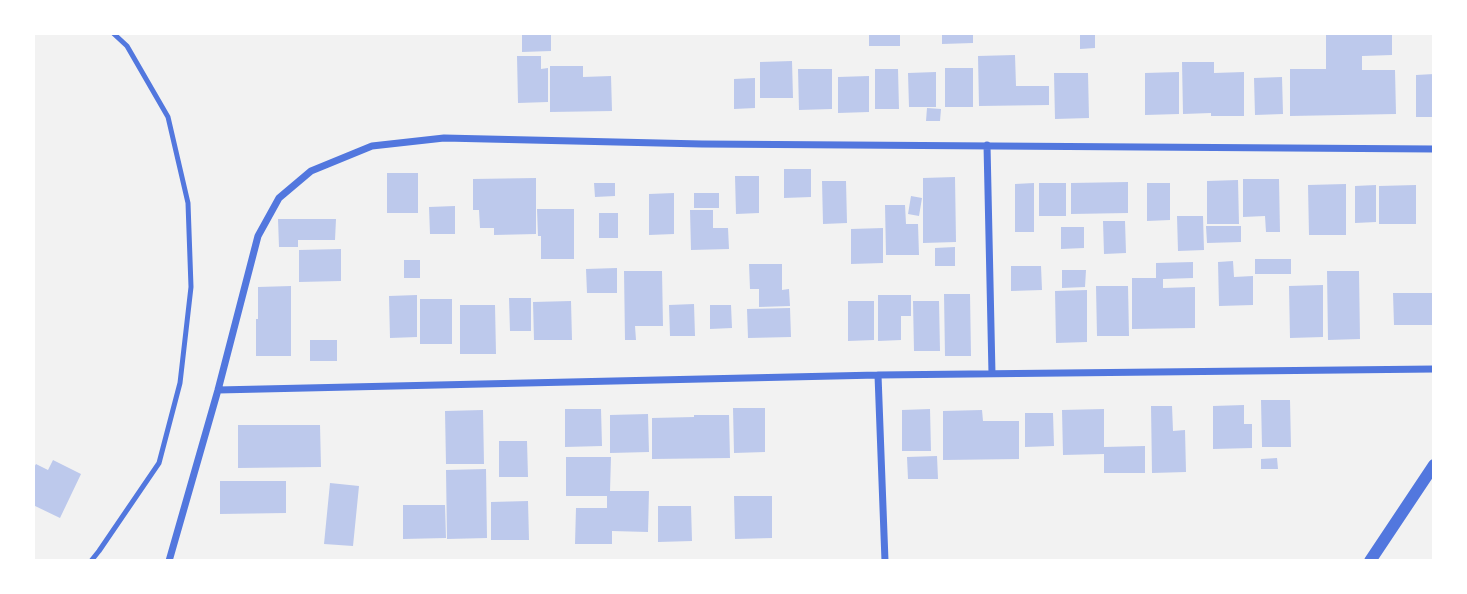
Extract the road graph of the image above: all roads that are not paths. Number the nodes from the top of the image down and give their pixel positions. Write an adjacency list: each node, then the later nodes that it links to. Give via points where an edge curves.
1 (113, 33): 9 (lane, via 127,46 168,117 188,203 191,287 180,383 159,463)
2 (986, 145): 3 (street); 5 (street); 7 (street, via 444,138 372,146 311,171 279,198 258,236)
3 (1434, 149)
4 (1434, 369): 5 (street)
5 (992, 374): 6 (street)
6 (878, 375): 7 (street); 11 (street)
7 (218, 390): 10 (street)
8 (1434, 465): 12 (street)
9 (91, 561)
10 (169, 561)
11 (885, 561)
12 (1370, 561)

